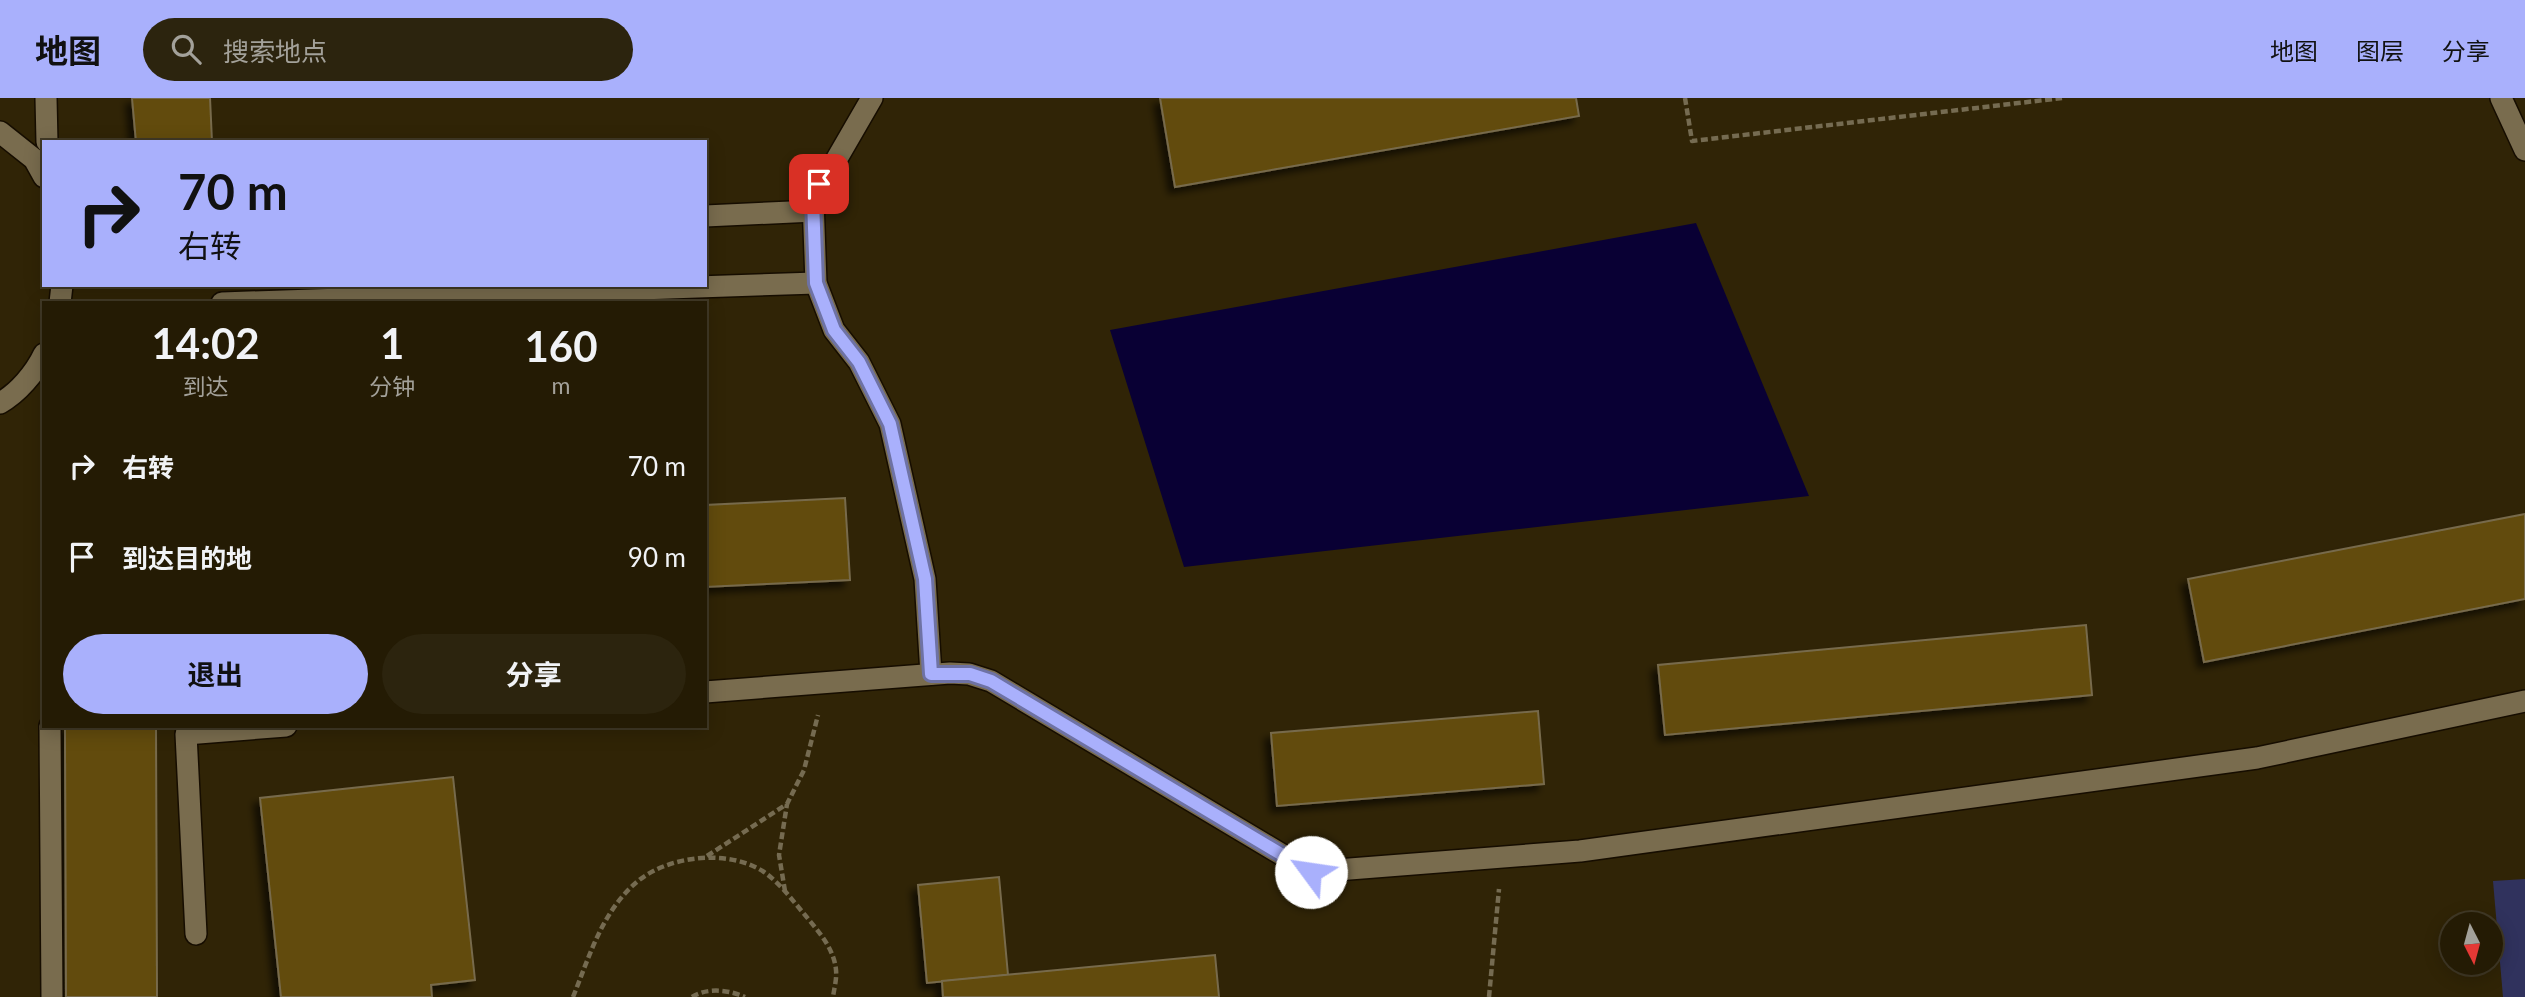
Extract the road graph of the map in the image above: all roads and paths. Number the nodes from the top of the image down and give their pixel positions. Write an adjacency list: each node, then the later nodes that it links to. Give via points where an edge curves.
1 (46, 98): 7 (lane)
2 (872, 98): 10 (lane, via 819,184)
3 (1685, 98): 4 (path, via 1692,141)
4 (2062, 98)
5 (2501, 98): 8 (lane)
6 (0, 132): 9 (lane, via 34,159)
7 (47, 140)
8 (2525, 150)
9 (42, 173)
10 (814, 211): 11 (lane); 12 (lane)
11 (707, 216)
12 (816, 283): 14 (lane); 18 (lane, via 834,330 859,362 890,424 925,579)
13 (697, 287): 15 (lane)
14 (707, 287)
15 (281, 301)
16 (42, 358): 17 (lane, via 10,398)
17 (0, 403)
18 (931, 674): 19 (lane); 26 (lane, via 970,674 991,681 1311,872)
19 (821, 683): 20 (lane); 24 (path, via 814,736)
20 (707, 692)
21 (2525, 701): 26 (lane, via 2257,758 1580,851)
22 (50, 728): 29 (lane)
23 (261, 728): 28 (lane, via 186,734)
24 (787, 804): 25 (path); 27 (path, via 779,855)
25 (707, 856): 27 (path, via 764,872); 30 (path, via 639,880 612,908 593,943)
26 (1501, 857): 34 (path)
27 (785, 891): 33 (path, via 829,947 836,970)
28 (196, 934)
29 (52, 997)
30 (574, 997)
31 (692, 997): 32 (path, via 722,991)
32 (745, 997)
33 (833, 997)
34 (1489, 997)

